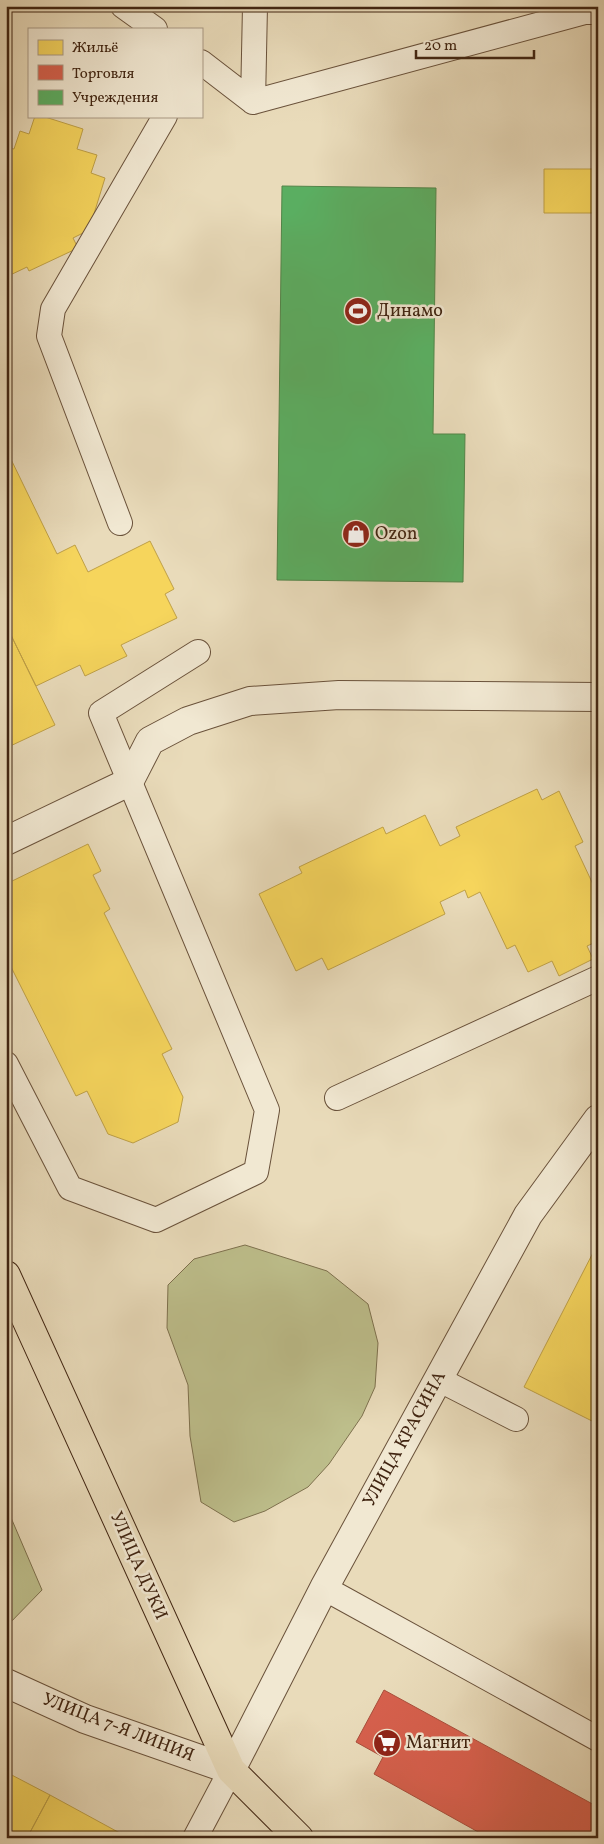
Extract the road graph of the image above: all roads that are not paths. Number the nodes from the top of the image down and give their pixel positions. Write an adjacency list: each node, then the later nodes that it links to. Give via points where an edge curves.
1 (123, 6): 5 (lane)
2 (255, 6): 7 (lane)
3 (598, 12): 4 (lane)
4 (562, 13): 7 (lane)
5 (154, 28)
6 (202, 63): 7 (lane)
7 (253, 102)
8 (164, 118): 9 (lane, via 53,309 49,336)
9 (120, 523)
10 (198, 652): 12 (lane, via 101,713)
11 (597, 699): 12 (street, via 340,694 250,701 188,722 150,741)
12 (129, 782): 13 (street); 15 (lane, via 267,1110 256,1172 156,1220 70,1188)
13 (6, 841)
14 (598, 978): 16 (lane)
15 (6, 1064)
16 (337, 1098)
17 (593, 1135): 19 (street, УЛИЦА КРАСИНА, via 528,1215)
18 (6, 1275): 24 (main road, УЛИЦА ДУКИ)
19 (438, 1379): 20 (lane); 21 (street, УЛИЦА КРАСИНА, via 396,1469)
20 (516, 1419)
21 (324, 1588): 23 (lane); 24 (street, УЛИЦА КРАСИНА)
22 (6, 1683): 24 (street, УЛИЦА 7-Я ЛИНИЯ, via 85,1719)
23 (598, 1740)
24 (231, 1770): 25 (lane); 26 (main road, УЛИЦА ДУКИ)
25 (195, 1838)
26 (299, 1838)

